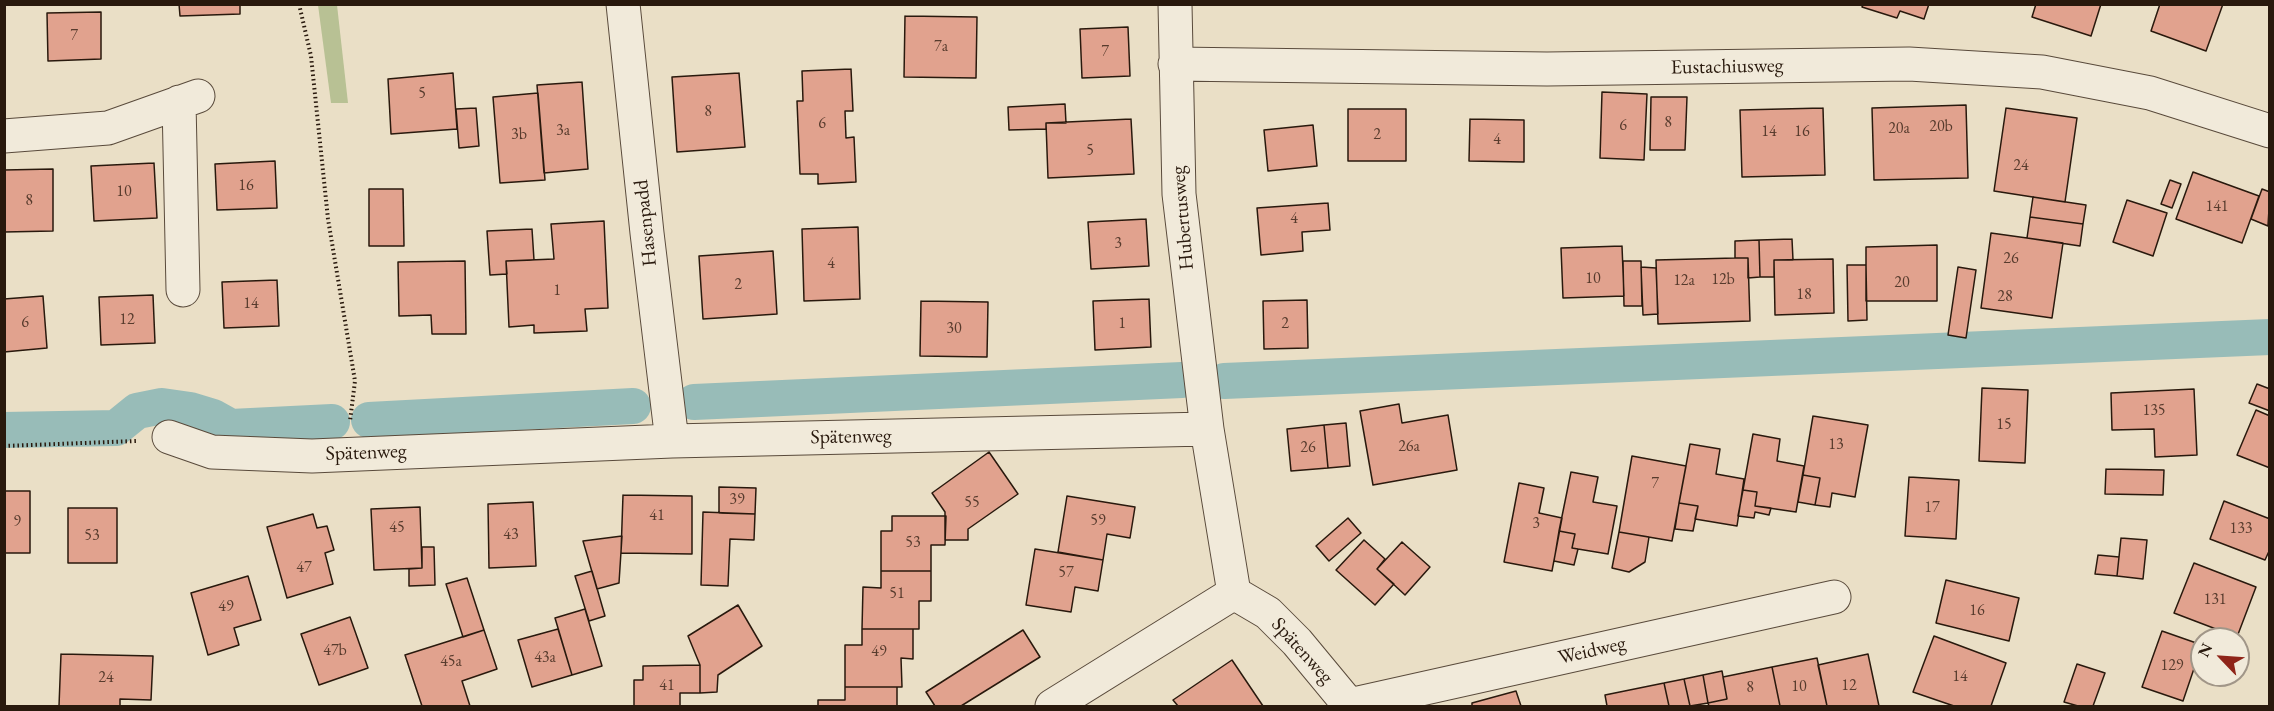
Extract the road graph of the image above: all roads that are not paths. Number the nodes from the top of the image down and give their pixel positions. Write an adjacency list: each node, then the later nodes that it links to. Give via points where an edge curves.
1 (624, 4): 9 (street, Hasenpadd)
2 (1175, 4): 3 (street, Hubertusweg)
3 (1175, 64): 4 (street, Eustachiusweg, via 1546,69 1909,64 2052,74 2150,93); 7 (street, Hubertusweg, via 1179,194)
4 (2270, 131)
5 (4, 136): 6 (street, via 108,128 188,99)
6 (183, 290)
7 (1207, 429): 9 (street, Spätenweg); 10 (street)
8 (169, 437): 9 (street, Spätenweg, via 212,452 312,456)
9 (672, 441)
10 (1234, 593): 12 (street); 13 (street, Spätenweg, via 1276,620)
11 (1834, 597): 13 (street, Weidweg)
12 (1052, 706)
13 (1349, 706)

